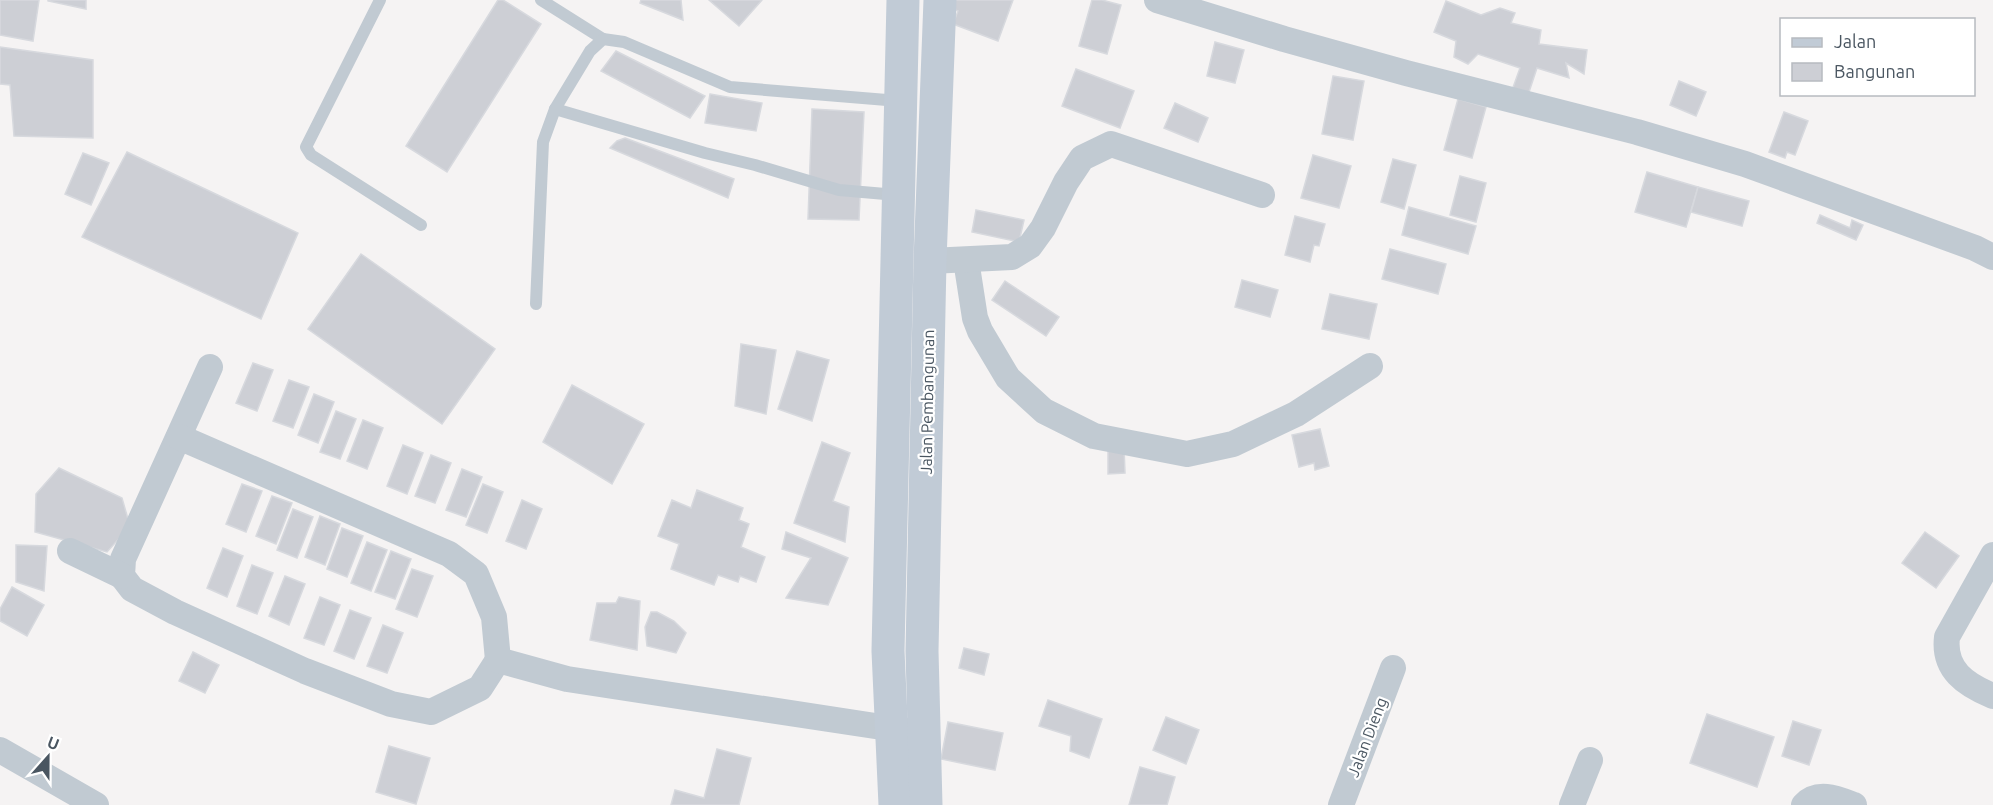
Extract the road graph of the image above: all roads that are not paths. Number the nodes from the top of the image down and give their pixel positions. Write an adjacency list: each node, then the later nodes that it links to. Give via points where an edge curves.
1 (380, 0): 13 (lane, via 306,147 310,155)
2 (541, 0): 6 (lane)
3 (903, 0): 8 (main road, Jalan Pembangunan)
4 (940, 0): 16 (main road, Jalan Pembangunan)
5 (1156, 0): 7 (street)
6 (603, 39): 8 (lane, via 624,42 730,87); 9 (lane, via 590,51)
7 (1284, 39): 10 (street, via 1351,69 1405,86 1486,102); 14 (street, via 1745,164)
8 (901, 101): 12 (main road, Jalan Pembangunan)
9 (555, 109): 12 (lane, via 839,190); 17 (lane, via 543,142)
10 (1570, 127)
11 (1262, 195): 15 (street, via 1111,144 1082,158 1030,246 1012,257)
12 (898, 196): 27 (main road, Jalan Pembangunan, via 888,651)
13 (421, 225)
14 (1993, 257)
15 (966, 260): 16 (street); 18 (street, via 975,318 1008,378 1044,411 1094,436 1187,454 1233,444 1296,414)
16 (930, 261): 28 (main road, Jalan Pembangunan, via 922,651)
17 (536, 304)
18 (1370, 366)
19 (210, 367): 20 (street)
20 (179, 437): 23 (street, via 123,559); 24 (street, via 449,554 476,574 494,617)
21 (70, 551): 23 (street)
22 (1993, 555): 26 (street, via 1950,631 1946,647 1952,669 1974,688)
23 (122, 576): 24 (street, via 132,589 175,612 305,671 391,704 431,711 480,688)
24 (498, 660): 27 (street, via 567,679)
25 (1393, 668): 34 (street, Jalan Dieng)
26 (1993, 696)
27 (891, 728): 28 (street); 32 (main road, Jalan Pembangunan)
28 (925, 734): 33 (main road, Jalan Pembangunan)
29 (0, 750): 31 (street)
30 (1590, 760): 35 (street)
31 (96, 805)
32 (895, 805)
33 (926, 805)
34 (1341, 805)
35 (1572, 805)
36 (1804, 805): 37 (street, via 1828,796)
37 (1854, 805)

